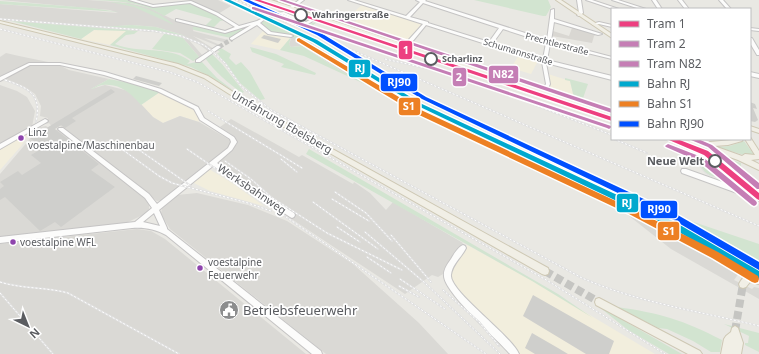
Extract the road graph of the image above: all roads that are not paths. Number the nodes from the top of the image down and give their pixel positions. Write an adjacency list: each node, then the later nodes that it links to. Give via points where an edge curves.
1 (131, 0): 30 (street, via 153,6 191,2)
2 (266, 0): 12 (main road)
3 (302, 0): 12 (street)
4 (350, 0): 21 (street, Schumannstraße)
5 (558, 0): 19 (main road)
6 (579, 0): 19 (street)
7 (588, 0): 13 (street)
8 (614, 0): 14 (street)
9 (680, 0): 15 (street)
10 (721, 0): 16 (street)
11 (421, 1): 21 (street); 31 (street, Prechtlerstraße)
12 (291, 8): 20 (main road)
13 (614, 8)
14 (641, 8)
15 (686, 8)
16 (728, 8)
17 (553, 10): 24 (street)
18 (275, 14): 20 (street, via 284,13 307,24)
19 (579, 15): 28 (main road)
20 (316, 16): 38 (main road)
21 (407, 18): 27 (street, Schumannstraße)
22 (263, 19): 26 (street)
23 (177, 20): 30 (street, via 225,32)
24 (552, 20): 32 (street); 36 (street)
25 (0, 22): 68 (main road, Umfahrung Ebelsberg, via 163,62 200,74 258,110)
26 (256, 22): 30 (street); 34 (street, via 270,33); 35 (street)
27 (426, 24): 37 (street, Schumannstraße); 38 (street)
28 (594, 24): 29 (street); 33 (main road)
29 (611, 26)
30 (240, 27)
31 (501, 28): 36 (street, Prechtlerstraße); 37 (street)
32 (600, 34)
33 (611, 35)
34 (291, 36)
35 (232, 39)
36 (548, 42): 42 (street, Prechtlerstraße); 44 (street)
37 (490, 44): 44 (street, Schumannstraße)
38 (406, 46): 47 (main road)
39 (219, 47): 43 (street)
40 (755, 48): 41 (street)
41 (759, 54)
42 (611, 58)
43 (198, 61)
44 (544, 61): 45 (street, Schumannstraße); 47 (street, via 548,84)
45 (611, 78)
46 (0, 79): 58 (street, via 28,64 55,65 105,74 152,87 196,108 202,119 230,136 234,142 230,149)
47 (544, 92): 48 (main road)
48 (611, 115)
49 (46, 121): 55 (street)
50 (60, 129): 62 (street, via 140,190)
51 (690, 140): 54 (main road)
52 (736, 140): 54 (main road, via 719,145)
53 (749, 140): 57 (main road)
54 (696, 142): 56 (main road)
55 (0, 147)
56 (715, 149): 57 (main road, via 748,158); 59 (main road)
57 (759, 156)
58 (213, 163): 62 (street); 63 (street, Werksbahnweg)
59 (759, 167)
60 (684, 171): 61 (street)
61 (759, 198)
62 (156, 208): 64 (street); 65 (street)
63 (292, 215)
64 (137, 225): 65 (street); 66 (street)
65 (163, 230): 72 (street)
66 (0, 240)
67 (462, 248): 73 (street, via 448,270 449,284)
68 (545, 271)
69 (759, 280): 70 (main road, via 748,278)
70 (743, 284)
71 (599, 302): 74 (main road)
72 (318, 354)
73 (515, 354)
74 (696, 354)
75 (726, 354): 76 (main road, via 729,339 735,332 738,343)
76 (736, 354)

